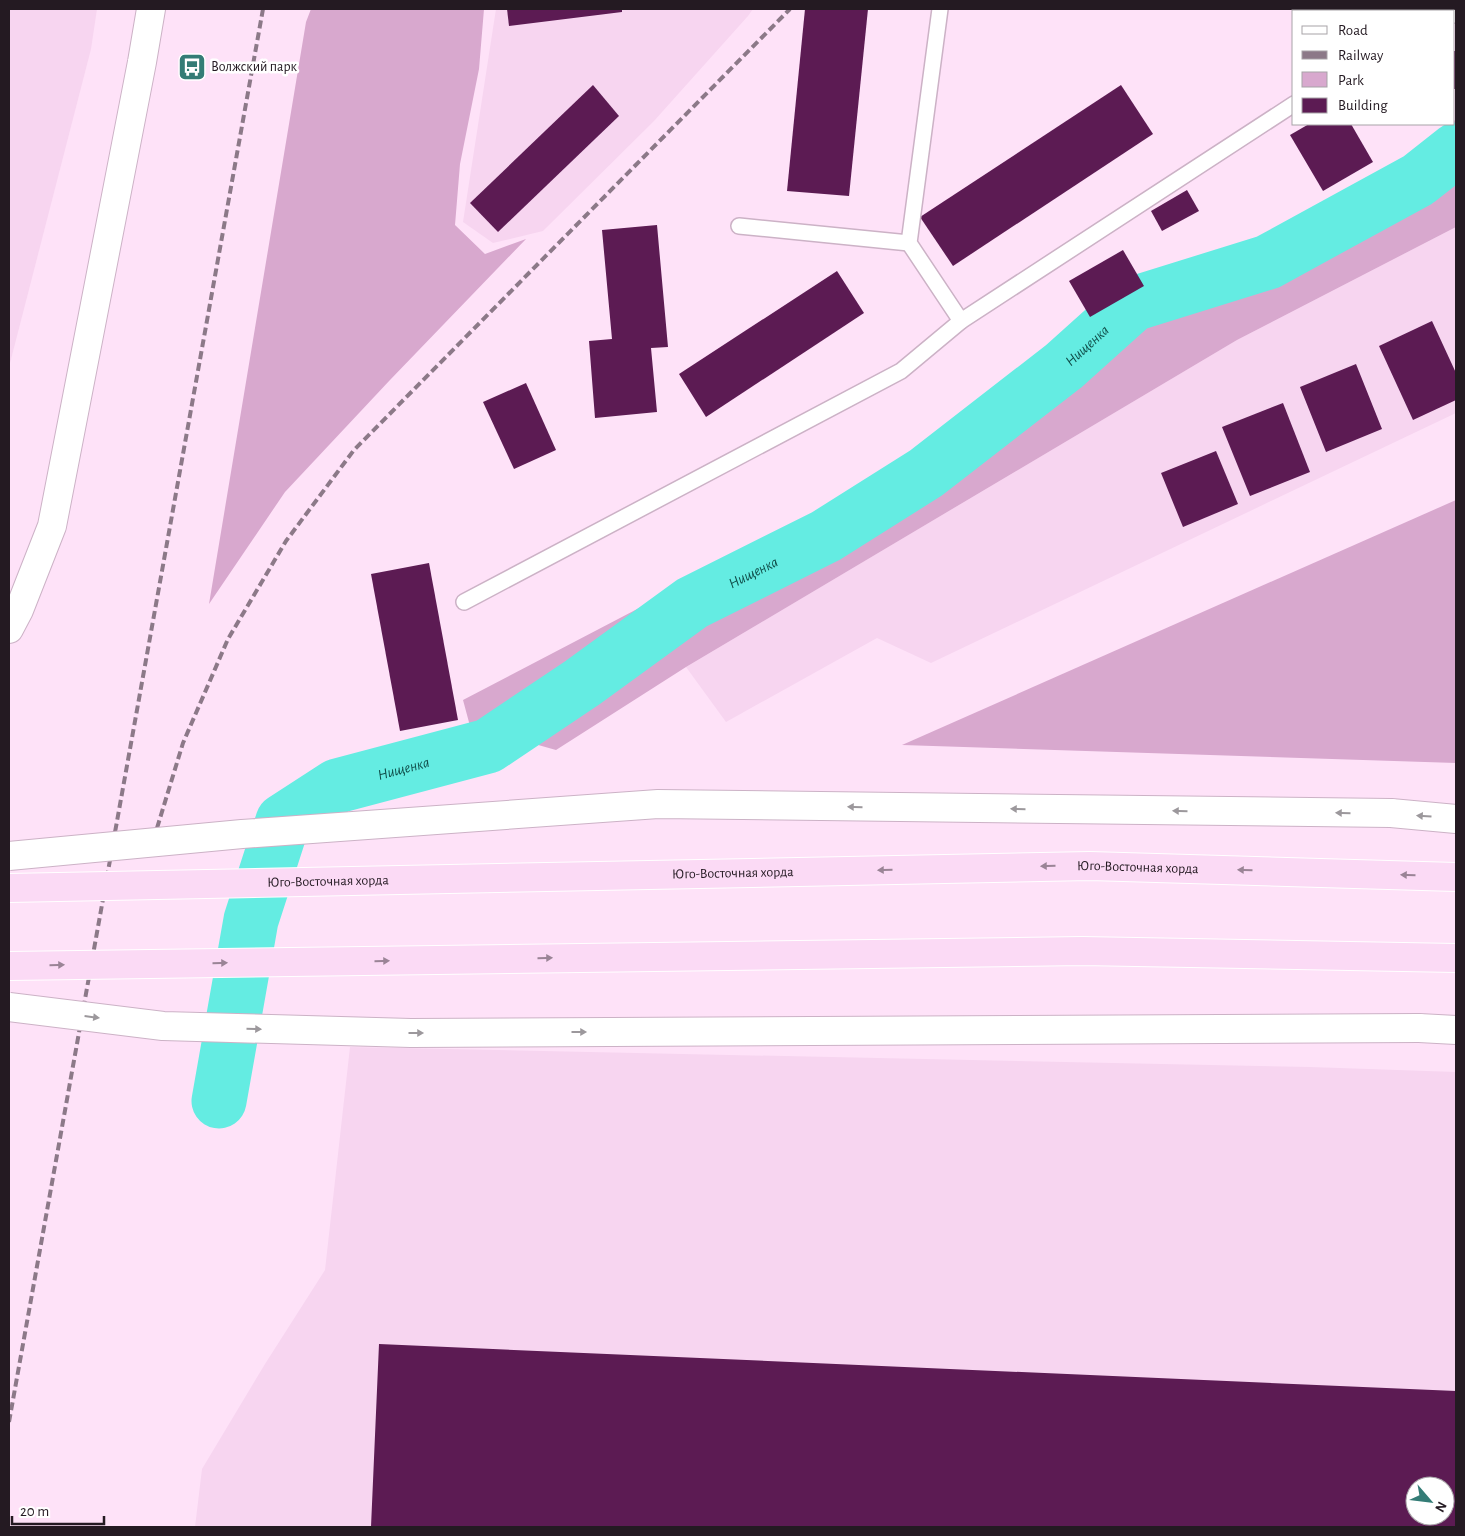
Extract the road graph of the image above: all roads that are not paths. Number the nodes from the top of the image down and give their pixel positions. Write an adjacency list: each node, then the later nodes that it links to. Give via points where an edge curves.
1 (150, 9): 8 (street, via 52,526)
2 (940, 9): 5 (lane)
3 (1292, 105): 6 (lane)
4 (739, 226): 5 (lane)
5 (909, 243): 6 (lane)
6 (961, 321): 7 (lane, via 902,371)
7 (464, 602)
8 (9, 629)
9 (1456, 818): 10 (street, one-way to 10, bridge, via 1391,814 658,804 242,834)
10 (9, 856)
11 (1456, 877): 12 (main road, Юго-Восточная хорда, one-way to 12, bridge, via 1090,866)
12 (9, 888)
13 (1456, 958): 14 (main road, one-way to 13, bridge, via 1082,951)
14 (9, 966)
15 (9, 1007): 16 (street, one-way to 16, bridge, via 163,1026 412,1033)
16 (1456, 1030)

